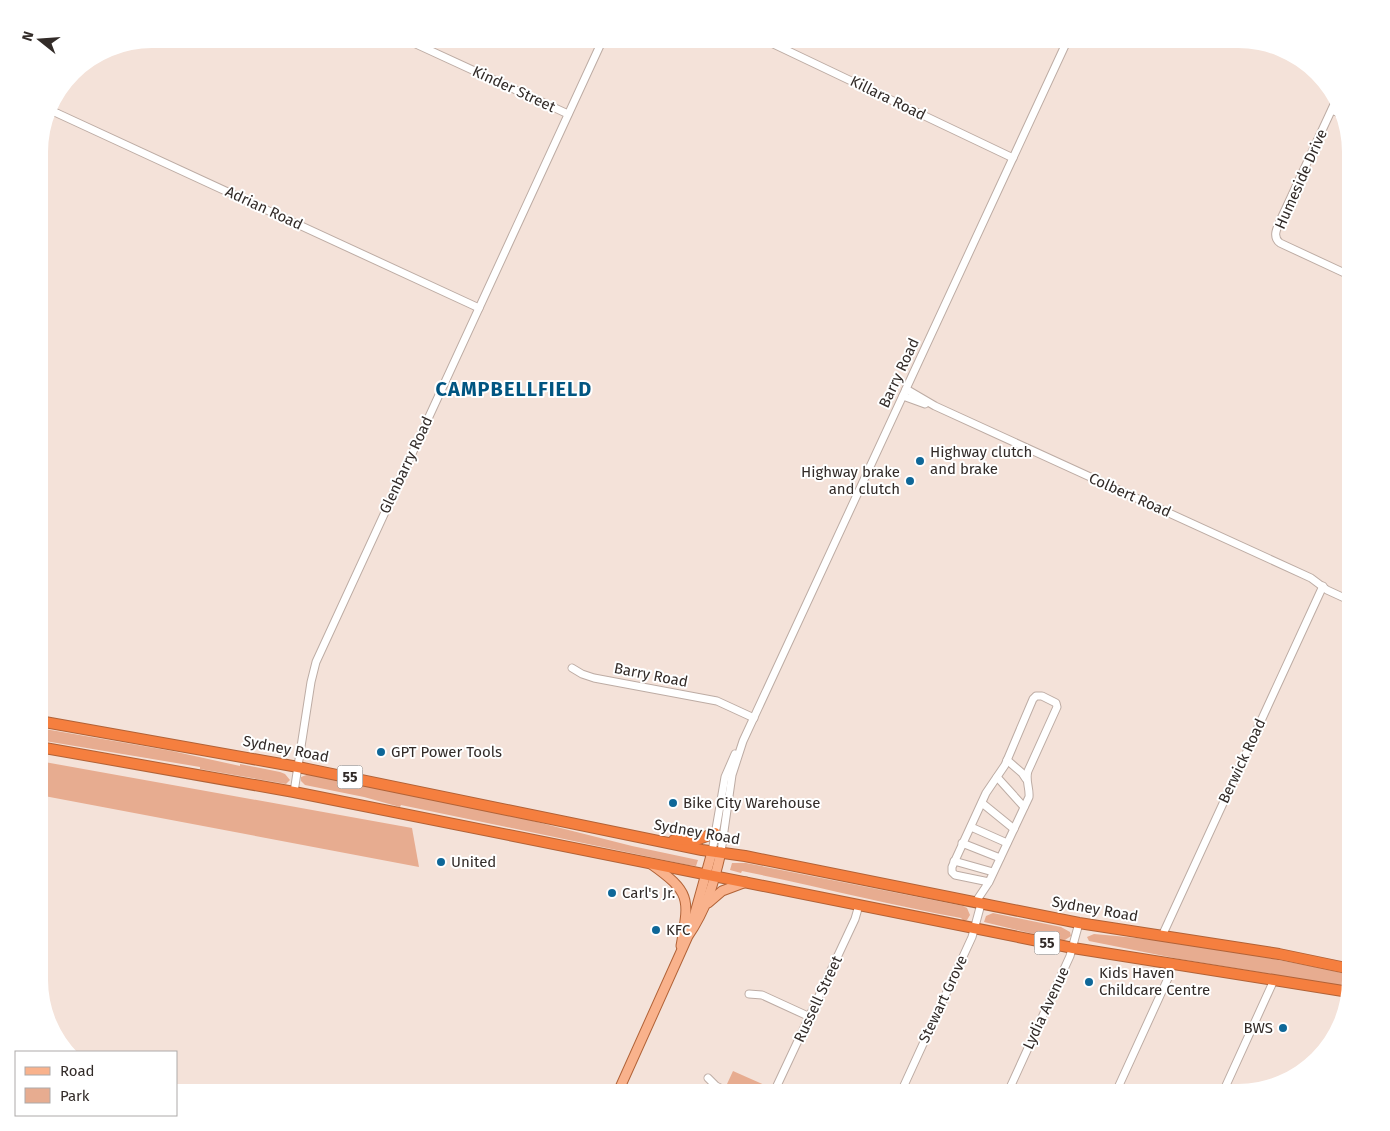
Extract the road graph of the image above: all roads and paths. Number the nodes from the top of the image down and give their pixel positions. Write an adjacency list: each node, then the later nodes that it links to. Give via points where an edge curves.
1 (781, 47): 8 (street, Killara Road)
2 (1064, 47): 8 (street, Barry Road)
3 (424, 48): 7 (street, Kinder Street)
4 (599, 48): 7 (street, Glenbarry Road)
5 (1332, 110): 9 (street, Humeside Drive, via 1280,220 1276,238 1280,243)
6 (55, 112): 10 (street, Adrian Road)
7 (568, 114): 10 (street, Glenbarry Road)
8 (1013, 158): 11 (street, Barry Road)
9 (1342, 272)
10 (479, 308): 20 (street, Glenbarry Road, via 316,662)
11 (904, 392): 12 (street, Colbert Road); 15 (street, Barry Road)
12 (1323, 586): 13 (street, Colbert Road); 46 (street, Berwick Road)
13 (1342, 597)
14 (572, 668): 15 (street, Barry Road, via 594,678 717,702)
15 (754, 718): 17 (street, Barry Road)
16 (48, 723): 20 (highway, Sydney Road / 55)
17 (743, 741): 28 (street, Barry Road, via 724,777); 32 (street, Barry Road, via 732,775)
18 (48, 750): 23 (highway, 55)
19 (1007, 760): 21 (street); 22 (street); 22 (street, via 1034,698 1040,696 1056,703)
20 (298, 766): 23 (street, Glenbarry Road); 29 (highway, Sydney Road / 55)
21 (997, 777): 24 (street); 25 (street)
22 (1026, 779): 25 (street, via 1029,794)
23 (294, 792): 35 (highway, 55)
24 (982, 803): 26 (street); 27 (street)
25 (1024, 807): 27 (street)
26 (971, 827): 30 (street); 31 (street)
27 (1014, 829): 30 (street)
28 (715, 833): 29 (highway, via 699,839); 32 (street, Barry Road)
29 (660, 841): 32 (highway, Sydney Road / 55)
30 (1007, 842): 33 (street)
31 (962, 843): 33 (street); 34 (street)
32 (716, 852): 37 (main road, Barry Road); 40 (highway, Sydney Road / 55)
33 (1000, 858): 36 (street)
34 (954, 861): 36 (street); 39 (street, via 953,873)
35 (651, 864): 37 (highway, 55); 48 (main road, via 678,886 686,899)
36 (994, 872): 39 (street)
37 (711, 875): 38 (highway, 55); 41 (main road, Barry Road); 45 (main road, Barry Road)
38 (746, 882): 41 (main road, via 722,891); 42 (highway, 55)
39 (989, 882): 40 (street)
40 (978, 903): 43 (highway, Sydney Road / 55); 44 (street, Stewart Grove)
41 (706, 904): 45 (main road, Barry Road)
42 (859, 905): 44 (highway, 55); 54 (street, Russell Street)
43 (1079, 923): 46 (highway, Sydney Road / 55); 47 (street, Lydia Avenue)
44 (975, 929): 47 (highway, 55); 59 (street, Stewart Grove)
45 (688, 936): 48 (main road, Barry Road)
46 (1162, 936): 50 (highway, Sydney Road / 55)
47 (1073, 948): 49 (highway, 55); 60 (street, Lydia Avenue)
48 (678, 958): 56 (main road, Barry Road)
49 (1171, 963): 51 (highway, 55); 61 (street, via 1169,976)
50 (1342, 966)
51 (1274, 980): 52 (highway, 55); 62 (street)
52 (1342, 991)
53 (749, 994): 54 (street, via 762,995)
54 (810, 1017): 58 (street, Russell Street)
55 (708, 1078): 57 (street)
56 (622, 1084)
57 (714, 1084)
58 (778, 1084)
59 (905, 1084)
60 (1012, 1084)
61 (1120, 1084)
62 (1227, 1084)

